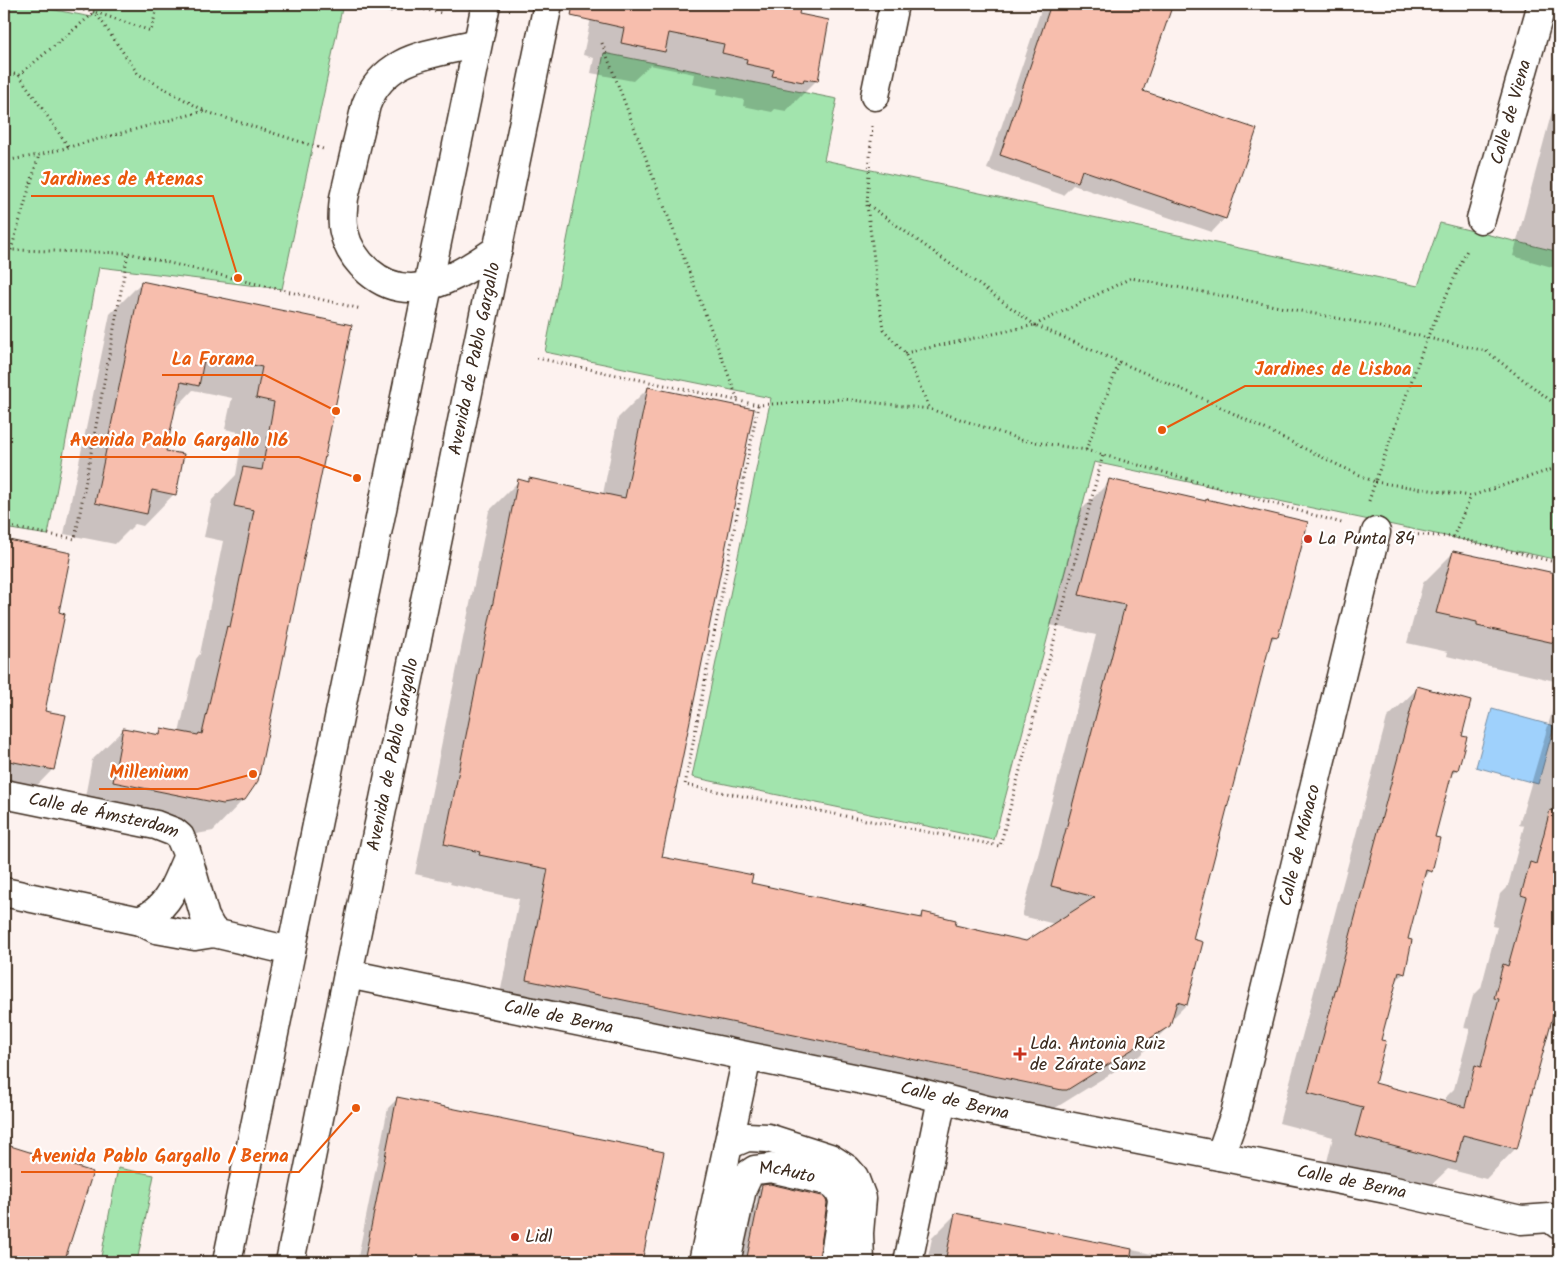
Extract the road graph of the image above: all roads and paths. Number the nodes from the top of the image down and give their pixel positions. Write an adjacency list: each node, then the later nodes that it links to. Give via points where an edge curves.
1 (49, 4): 8 (path)
2 (158, 4): 8 (path, via 151,31)
3 (395, 4): 9 (path)
4 (486, 4): 10 (street)
5 (548, 4): 23 (street, Avenida de Pablo Gargallo)
6 (894, 4): 14 (street)
7 (1542, 4): 21 (street, Calle de Viena)
8 (95, 12): 13 (path); 15 (path, via 138,74)
9 (442, 12)
10 (477, 43): 26 (street); 26 (street, Avenida de Pablo Gargallo, via 408,61 386,73 377,83 366,105 344,198 343,230 349,246 365,269 392,285 413,288)
11 (602, 43): 33 (path)
12 (4, 72): 13 (path)
13 (19, 75): 16 (path)
14 (875, 96): 20 (path)
15 (204, 111): 16 (path); 17 (path)
16 (68, 146): 18 (path)
17 (326, 150)
18 (39, 155): 19 (path); 24 (path)
19 (4, 161)
20 (867, 204): 28 (path); 30 (path, via 883,329)
21 (1481, 219): 29 (path)
22 (4, 248): 24 (path)
23 (498, 249): 26 (street, Avenida de Pablo Gargallo, via 465,270); 52 (street, Avenida de Pablo Gargallo)
24 (11, 250): 25 (path)
25 (128, 253): 27 (path); 42 (path, via 75,539)
26 (428, 285): 51 (street)
27 (368, 310)
28 (1035, 325): 29 (path, via 1131,278); 30 (path); 32 (path)
29 (1427, 338): 35 (path, via 1486,352); 40 (path)
30 (905, 353): 36 (path)
31 (537, 358): 33 (path)
32 (1119, 363): 37 (path); 40 (path, via 1204,399)
33 (738, 401): 34 (path)
34 (758, 405): 36 (path, via 843,399); 38 (path, via 685,785 1000,846)
35 (1559, 407)
36 (930, 410): 37 (path, via 1022,440)
37 (1086, 450): 38 (path)
38 (1103, 455): 43 (path)
39 (1559, 467): 41 (path)
40 (1375, 482): 41 (path); 43 (path)
41 (1471, 496): 44 (path)
42 (4, 526)
43 (1368, 530): 44 (path); 56 (street, Calle de Mónaco, via 1235,1114)
44 (1453, 537): 45 (path)
45 (1559, 563)
46 (4, 794): 47 (street, Calle de Ámsterdam, via 166,828 180,837)
47 (187, 858): 49 (street, Calle de Ámsterdam, via 170,896 153,914); 50 (street, Calle de Ámsterdam, via 205,917)
48 (4, 892): 49 (street)
49 (140, 921): 50 (street, via 156,929 195,936)
50 (214, 933): 51 (street)
51 (291, 951): 58 (street)
52 (348, 974): 53 (street, Calle de Berna); 59 (street, Avenida de Pablo Gargallo)
53 (746, 1057): 54 (street, Calle de Berna); 55 (street)
54 (942, 1099): 56 (street, Calle de Berna); 64 (street)
55 (728, 1145): 60 (street); 63 (street, via 747,1137 768,1138 830,1158 846,1169 854,1177 862,1198)
56 (1220, 1156): 57 (street, Calle de Berna, via 1521,1220)
57 (1556, 1218)
58 (227, 1262)
59 (290, 1262)
60 (703, 1262)
61 (726, 1262): 62 (street, McAuto, via 745,1180 755,1170 772,1168 828,1180 838,1188 843,1204)
62 (835, 1262)
63 (860, 1262)
64 (908, 1262)

